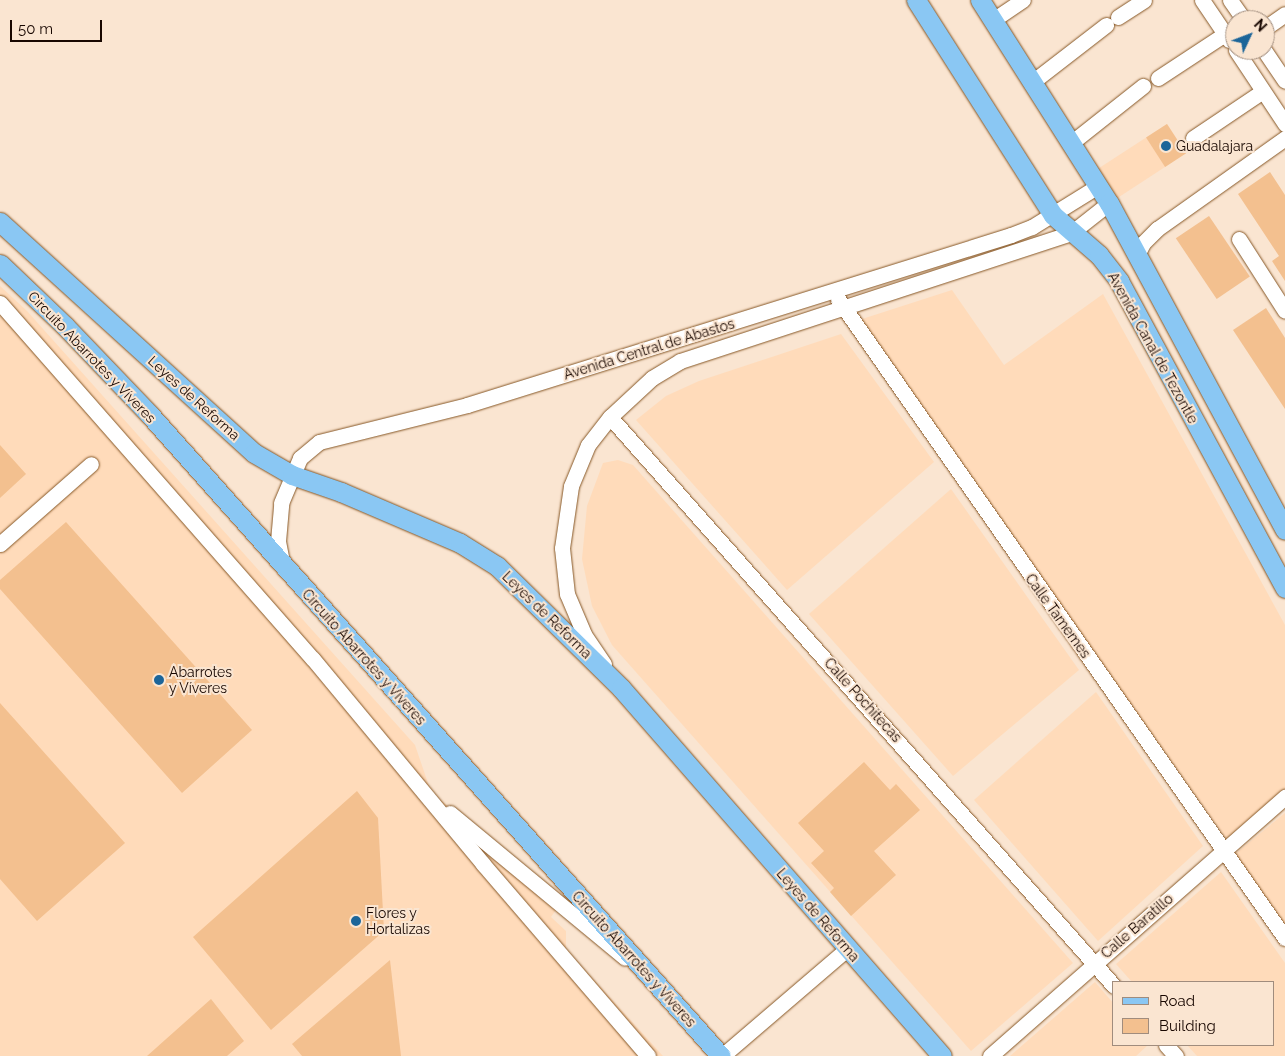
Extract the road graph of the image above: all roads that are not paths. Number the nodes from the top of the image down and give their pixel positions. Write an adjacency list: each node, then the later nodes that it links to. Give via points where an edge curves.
1 (916, 0): 21 (main road, Avenida Canal de Tezontle)
2 (980, 0): 6 (main road)
3 (1023, 0): 6 (street)
4 (1144, 0): 12 (street)
5 (1202, 0): 7 (street)
6 (992, 20): 12 (main road)
7 (1225, 34): 10 (street)
8 (1242, 60): 14 (street)
9 (1271, 60): 11 (street)
10 (1158, 78)
11 (1285, 81)
12 (1032, 83): 18 (main road)
13 (1143, 86): 18 (street)
14 (1263, 91): 15 (street); 16 (street)
15 (1285, 124)
16 (1193, 138)
17 (1285, 138): 24 (street)
18 (1071, 143): 19 (main road)
19 (1098, 186): 20 (main road); 21 (street, Avenida Central de Abastos)
20 (1109, 203): 23 (main road); 25 (street, Avenida Central de Abastos)
21 (1053, 215): 25 (main road, Avenida Canal de Tezontle); 29 (street, Avenida Central de Abastos, via 1012,235)
22 (0, 222): 35 (main road, Leyes de Reforma, via 254,453)
23 (1123, 228): 24 (street, via 1137,232); 27 (main road)
24 (1157, 229): 27 (street)
25 (1071, 233): 31 (street, Avenida Central de Abastos); 39 (main road, Avenida Canal de Tezontle, via 1099,255 1119,281)
26 (1239, 239): 32 (street)
27 (1138, 254): 36 (main road)
28 (0, 264): 38 (main road, Circuito Abarrotes y Víveres, via 66,326 150,415)
29 (834, 291): 31 (street, Calle Tamemes); 35 (street, Avenida Central de Abastos, via 467,405 319,442 300,458)
30 (0, 303): 41 (street, via 307,652)
31 (843, 308): 33 (street, Avenida Central de Abastos, via 680,361 652,378); 43 (street, Calle Tamemes)
32 (1285, 311)
33 (610, 416): 40 (street, Avenida Central de Abastos, via 588,445 571,486 562,548 570,602 584,634); 46 (street, Calle Pochitecas)
34 (91, 464): 37 (street)
35 (292, 475): 38 (street, Avenida Central de Abastos, via 278,522); 40 (main road, Leyes de Reforma, via 402,517 460,543 497,566)
36 (1285, 530)
37 (0, 544)
38 (283, 566): 47 (main road, Circuito Abarrotes y Víveres)
39 (1285, 588)
40 (621, 688): 45 (main road, Leyes de Reforma)
41 (428, 795): 47 (street); 50 (street, via 482,864)
42 (1285, 796): 43 (street, Calle Baratillo)
43 (1223, 850): 44 (street, Calle Tamemes); 46 (street, Calle Baratillo)
44 (1285, 938)
45 (847, 949): 51 (street); 52 (main road, Leyes de Reforma)
46 (1093, 964): 48 (street, Calle Pochitecas); 53 (street, Calle Baratillo)
47 (655, 983): 51 (main road, Circuito Abarrotes y Víveres)
48 (1112, 984)
49 (1167, 1046): 54 (street)
50 (648, 1056)
51 (722, 1056)
52 (942, 1056)
53 (990, 1056)
54 (1176, 1056)

